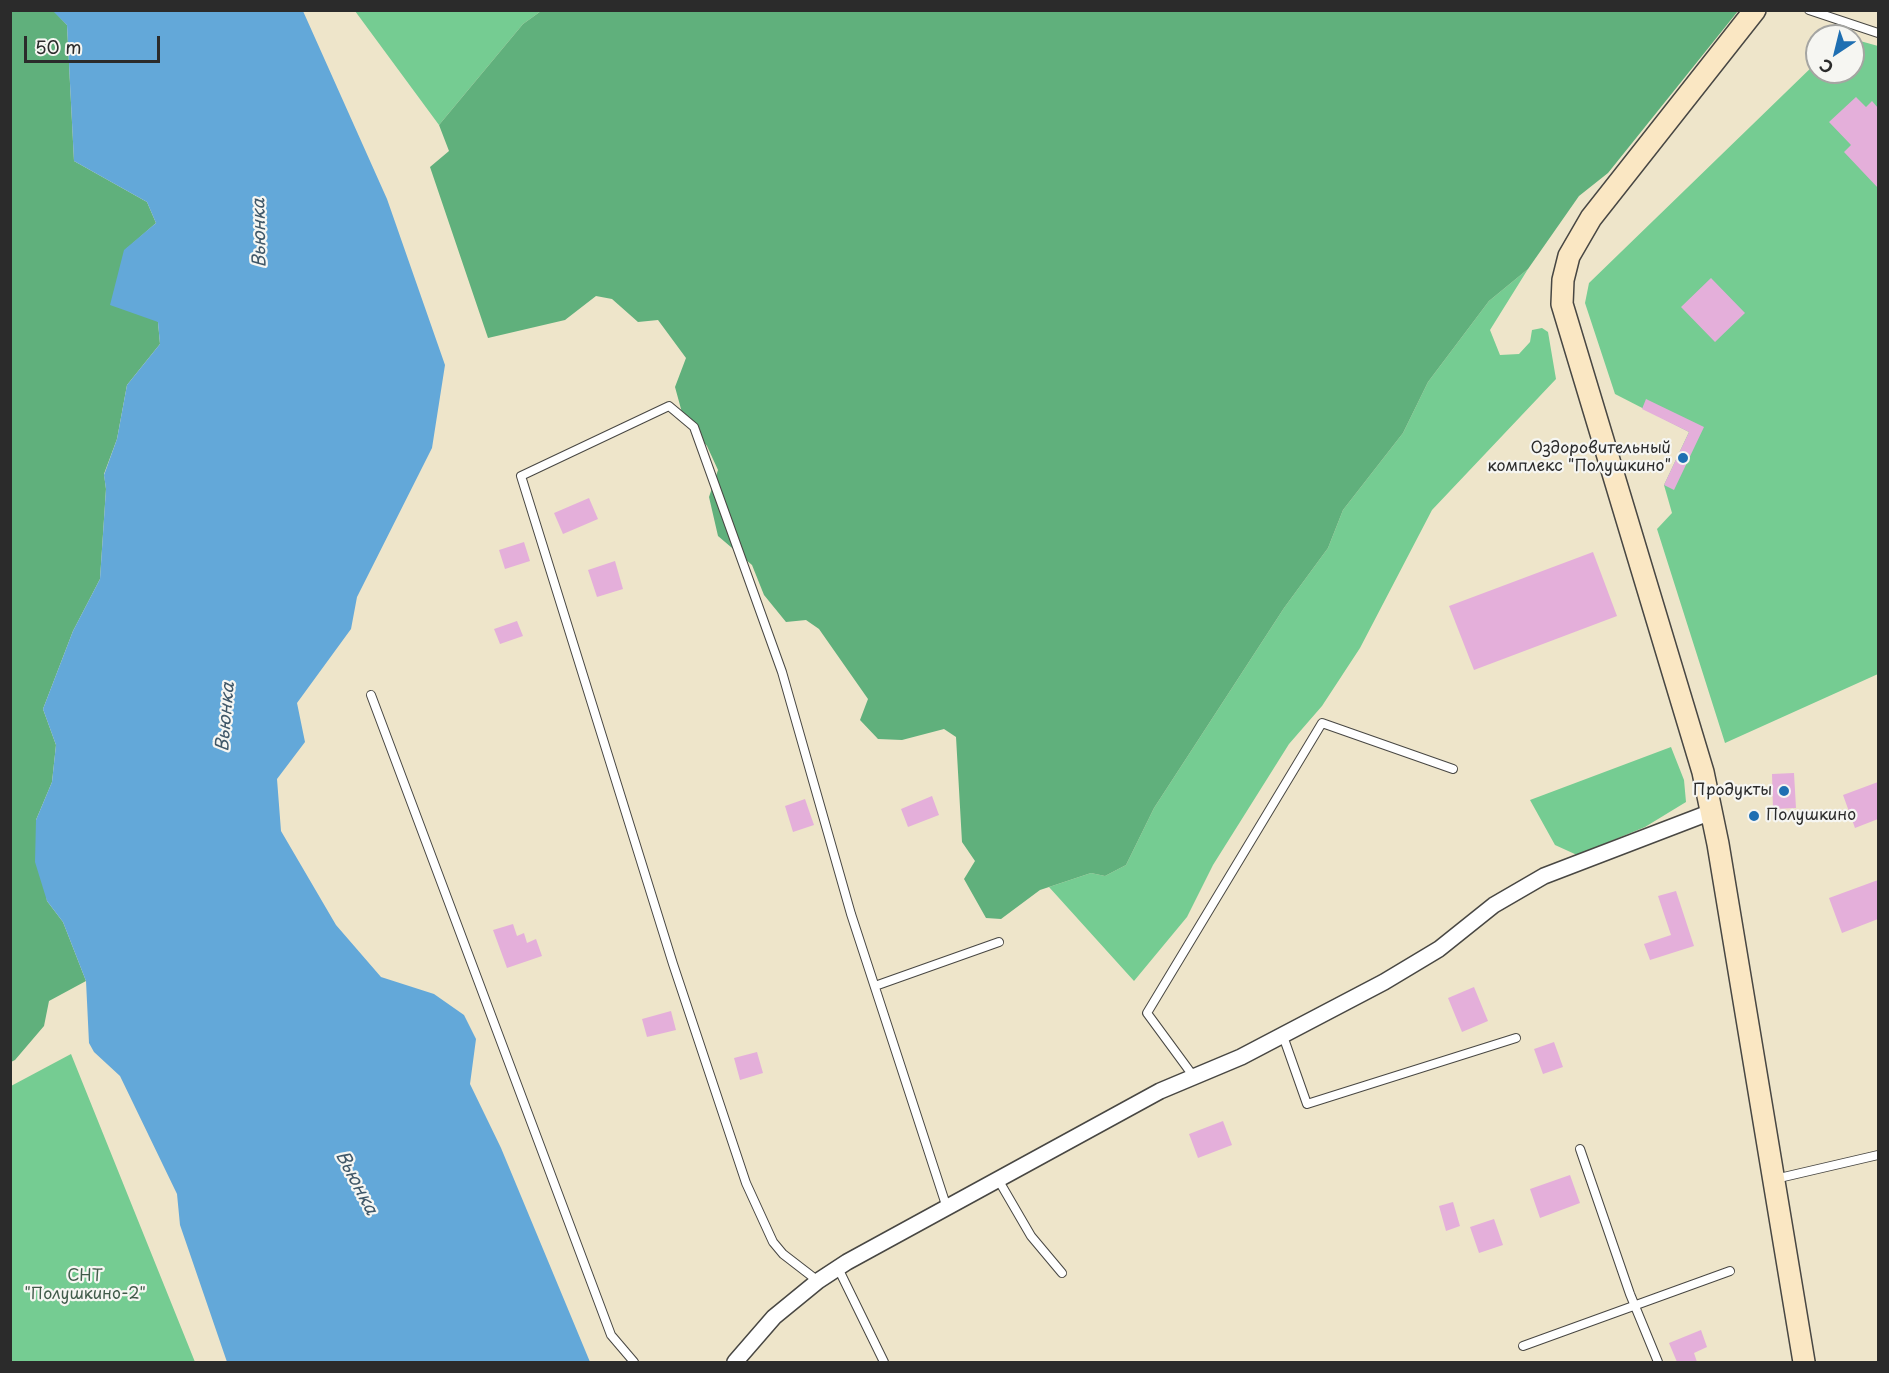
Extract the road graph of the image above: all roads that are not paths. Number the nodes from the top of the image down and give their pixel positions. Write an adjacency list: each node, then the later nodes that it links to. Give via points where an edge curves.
1 (1755, 10): 6 (main road, via 1591,218 1569,256 1562,291 1570,338 1685,707)
2 (1809, 10): 3 (lane)
3 (1878, 33)
4 (370, 695): 23 (lane, via 611,1335)
5 (1453, 769): 11 (lane, via 1322,723 1147,1013)
6 (1711, 812): 9 (street, via 1544,876 1494,905 1421,961); 14 (main road)
7 (999, 942): 8 (lane)
8 (875, 986): 16 (lane); 20 (lane, via 782,672 694,427 669,406 521,476 669,953 746,1183 773,1242)
9 (1283, 1036): 10 (lane, via 1307,1104); 11 (street)
10 (1516, 1038)
11 (1194, 1077): 15 (street, via 1160,1091)
12 (1580, 1149): 21 (lane)
13 (1878, 1155): 14 (lane)
14 (1774, 1179): 27 (main road)
15 (999, 1180): 16 (street); 19 (lane, via 1031,1236)
16 (947, 1208): 17 (street)
17 (838, 1268): 20 (street); 25 (lane)
18 (1730, 1271): 21 (lane)
19 (1062, 1273)
20 (818, 1281): 24 (street, via 758,1333)
21 (1635, 1306): 22 (lane); 26 (lane)
22 (1523, 1346)
23 (634, 1362)
24 (735, 1362)
25 (884, 1362)
26 (1658, 1362)
27 (1804, 1362)

